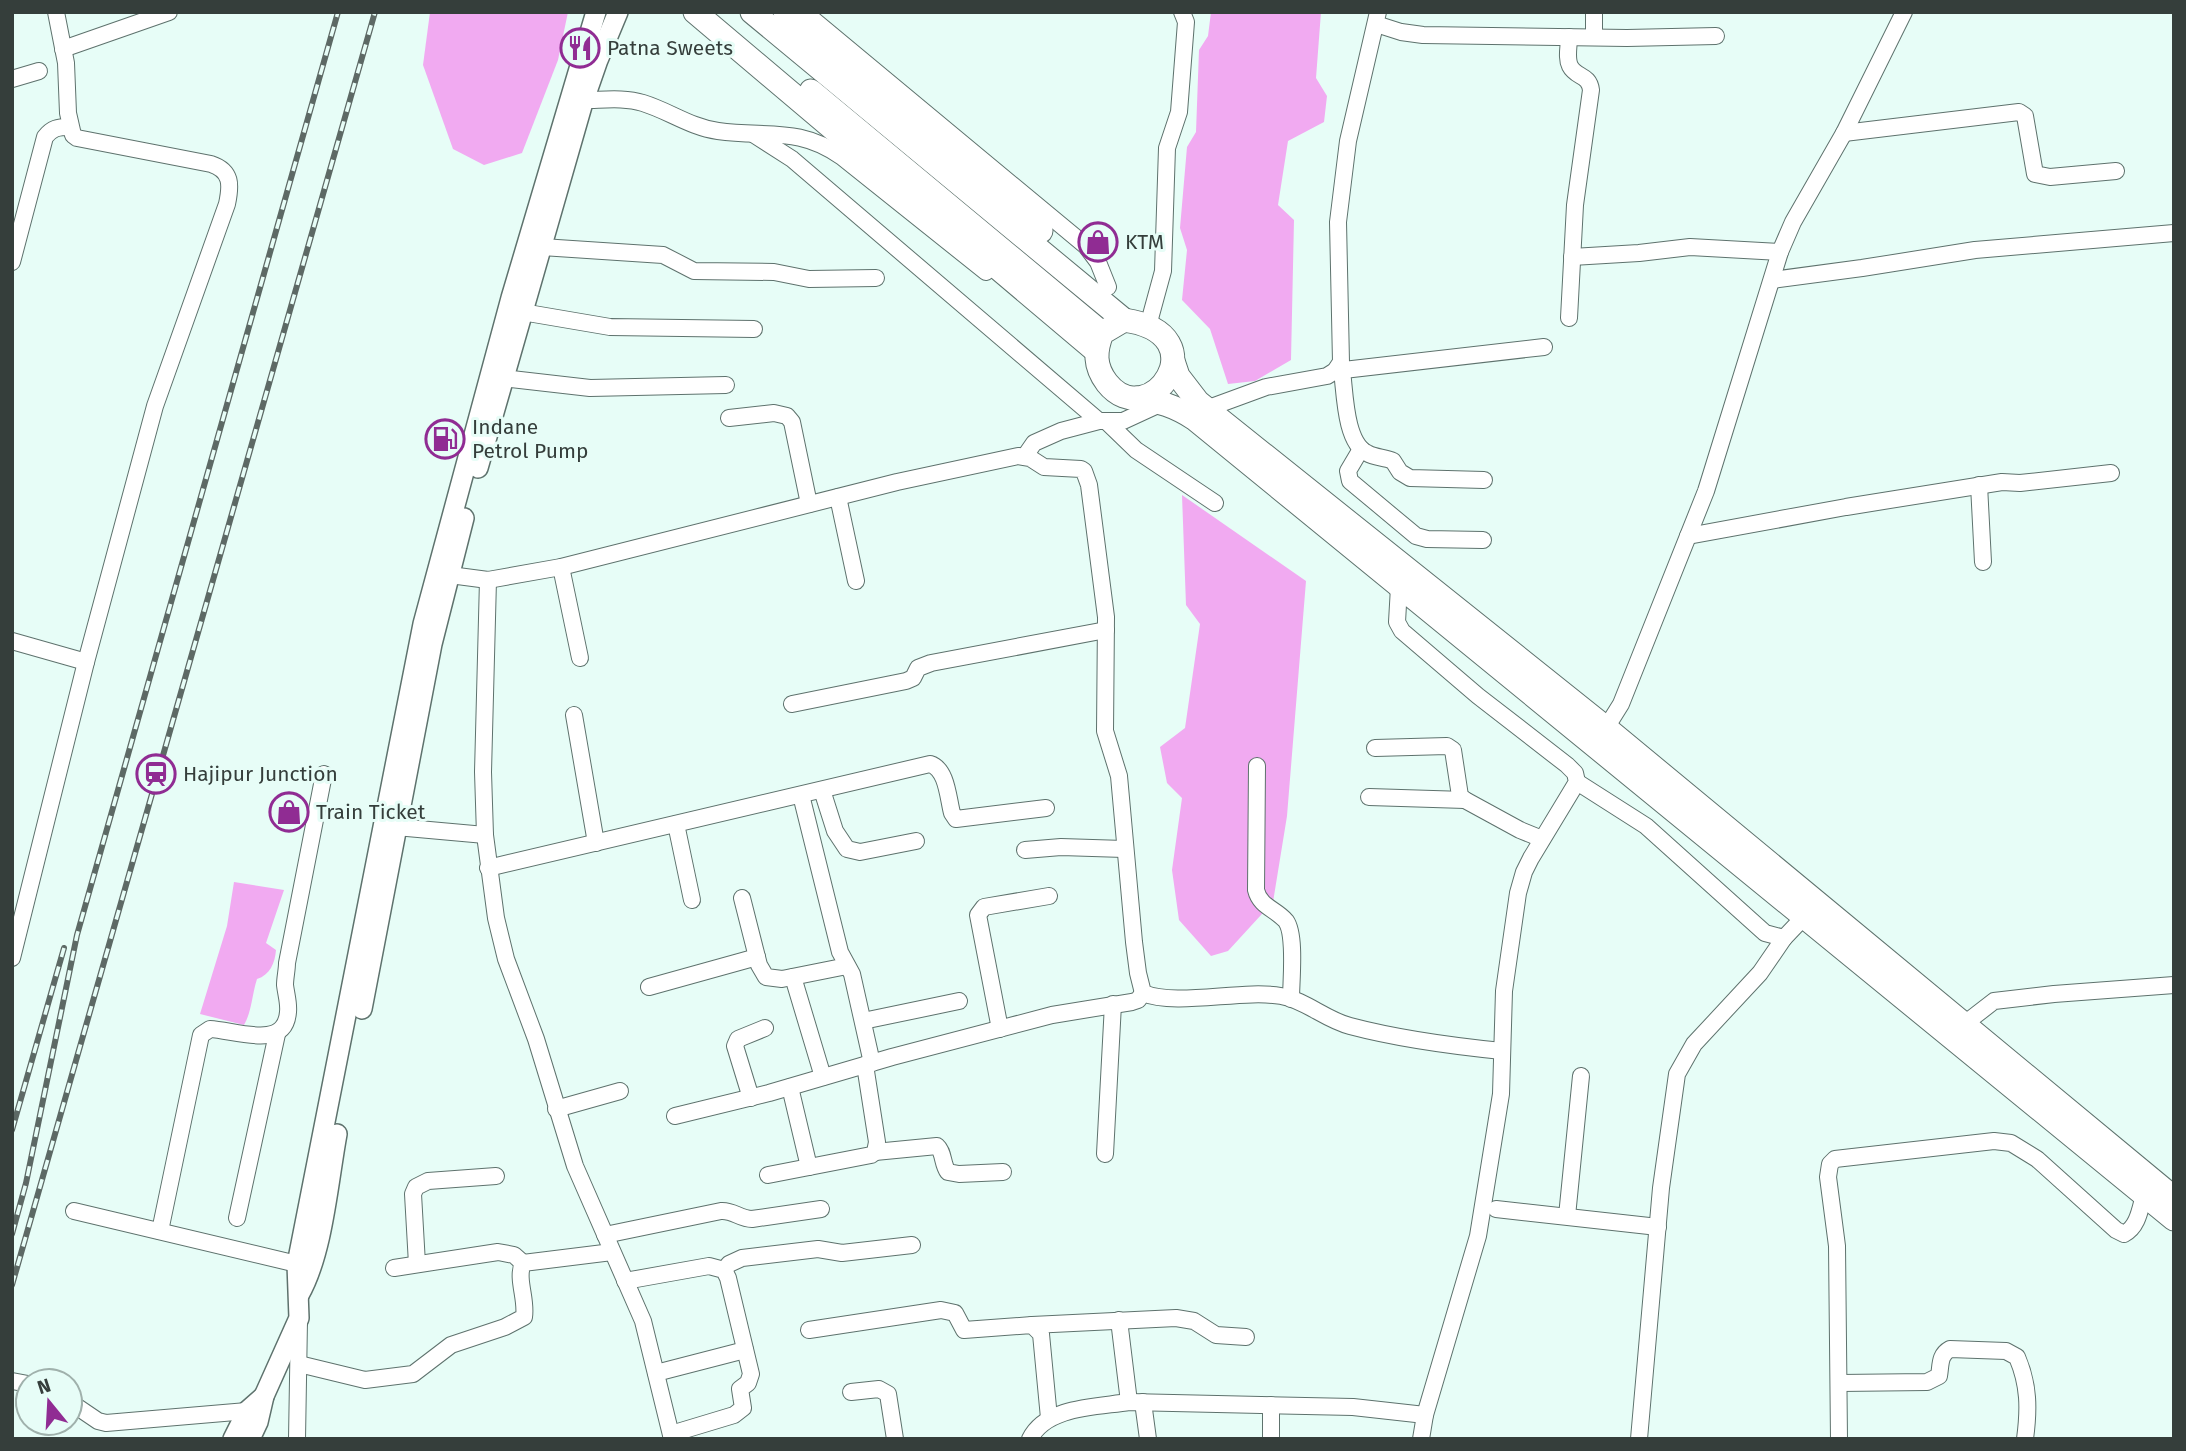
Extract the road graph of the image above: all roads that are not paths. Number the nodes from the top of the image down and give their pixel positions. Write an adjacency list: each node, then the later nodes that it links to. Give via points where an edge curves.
1 (56, 12): 17 (street)
2 (169, 12): 17 (street)
3 (596, 12): 51 (main road, via 521,262)
4 (618, 12): 20 (main road)
5 (695, 12): 37 (highway)
6 (717, 12): 37 (highway, via 1059,296)
7 (752, 12): 35 (highway, via 1071,276)
8 (785, 12): 32 (highway)
9 (804, 12): 32 (street, via 1086,246)
10 (1182, 12): 35 (street, via 1186,22 1180,101 1167,148 1163,271)
11 (1594, 12): 16 (street)
12 (1904, 12): 23 (street)
13 (1377, 18): 15 (street, via 1401,32 1423,35); 40 (street, via 1348,141 1338,222 1342,345)
14 (1716, 36): 16 (street)
15 (1569, 37): 16 (street); 28 (street, via 1569,63 1586,77 1591,90)
16 (1594, 37)
17 (63, 49): 21 (street)
18 (39, 71): 19 (street)
19 (12, 79)
20 (584, 100): 22 (street, via 642,102 695,126); 26 (main road)
21 (69, 127): 29 (street, via 57,127 45,137); 68 (street, via 77,138 218,167 231,184 155,406)
22 (751, 132): 37 (street, via 801,136 828,147 1048,321 1069,335); 47 (street, via 793,159)
23 (1844, 133): 24 (street, via 2019,112 2025,116 2035,174 2050,177); 27 (street)
24 (2116, 171)
25 (2174, 233): 31 (street, via 1975,250)
26 (542, 247): 30 (street, via 663,255 694,271 774,272 809,279); 33 (main road)
27 (1780, 251): 28 (street, via 1690,247); 31 (street)
28 (1572, 257): 34 (street)
29 (12, 262)
30 (876, 278)
31 (1772, 279): 57 (street)
32 (1108, 287): 35 (highway)
33 (522, 313): 36 (street, via 610,327); 41 (main road)
34 (1569, 318)
35 (1136, 323): 37 (highway); 39 (highway, via 1163,334)
36 (754, 329)
37 (1092, 340): 43 (highway, via 1106,382)
38 (1544, 347): 40 (street)
39 (1173, 361): 43 (highway, via 1162,388); 45 (highway, via 1178,376)
40 (1338, 371): 45 (street, via 1254,390); 48 (street, via 1351,433)
41 (503, 377): 42 (street, via 590,388); 51 (main road)
42 (726, 385)
43 (1136, 398): 44 (highway)
44 (1164, 403): 47 (street, via 1123,421); 64 (highway, via 1195,419)
45 (1206, 409): 71 (highway)
46 (729, 418): 56 (street, via 788,416)
47 (1102, 421): 49 (street, via 1034,443); 55 (street, via 1136,450)
48 (1361, 449): 52 (street, via 1393,461 1399,472 1410,478); 58 (street, via 1348,471 1350,481 1416,536)
49 (1025, 456): 54 (street); 65 (street, via 1044,467 1084,471)
50 (2111, 473): 53 (street)
51 (468, 477): 61 (main road); 139 (main road, via 423,624)
52 (1484, 480)
53 (1979, 485): 57 (street); 59 (street)
54 (838, 497): 56 (street); 63 (street)
55 (1215, 503)
56 (809, 504): 60 (street)
57 (1688, 536): 71 (street, via 1621,704)
58 (1483, 540)
59 (1983, 562)
60 (562, 567): 62 (street); 67 (street)
61 (450, 575): 62 (street); 82 (main road)
62 (488, 580): 83 (street)
63 (856, 581)
64 (1399, 587): 75 (street, via 1396,613 1402,631 1567,765); 93 (highway)
65 (1106, 630): 69 (street, via 931,663 918,668 906,681); 87 (street, via 1105,731 1119,776)
66 (12, 642): 68 (street)
67 (580, 658)
68 (86, 662): 96 (street)
69 (792, 704)
70 (574, 715): 86 (street)
71 (1606, 728): 106 (highway)
72 (1375, 748): 79 (street, via 1447,746 1453,750 1460,796)
73 (1257, 766): 102 (street, via 1256,890 1263,904 1290,928)
74 (324, 774): 109 (street, via 288,963 286,1023)
75 (1577, 782): 84 (street); 94 (street, via 1646,826 1765,933)
76 (822, 790): 77 (street); 80 (street, via 930,764 940,771 956,819); 85 (street, via 835,831 847,849 860,852)
77 (801, 795): 81 (street); 97 (street)
78 (1369, 797): 79 (street)
79 (1465, 800): 84 (street)
80 (1046, 807)
81 (676, 824): 86 (street); 92 (street)
82 (396, 827): 83 (street); 144 (main road, via 316,1256)
83 (485, 835): 89 (street)
84 (1542, 839): 110 (street, via 1518,893 1504,990)
85 (916, 841)
86 (596, 843): 89 (street)
87 (1124, 849): 88 (street); 101 (street)
88 (1025, 850)
89 (488, 868): 117 (street, via 506,959)
90 (1049, 896): 108 (street, via 984,907 978,915)
91 (742, 898): 95 (street)
92 (692, 900)
93 (1804, 917): 94 (street); 125 (highway)
94 (1784, 938): 133 (street, via 1760,974 1695,1044 1676,1074)
95 (757, 957): 98 (street, via 766,977); 100 (street)
96 (12, 958)
97 (847, 966): 98 (street); 105 (street)
98 (793, 977): 113 (street)
99 (2174, 985): 106 (street, via 1994,1001)
100 (649, 988)
101 (1143, 993): 102 (street, via 1183,997 1261,994); 104 (street, via 1138,1000)
102 (1291, 999): 110 (street, via 1349,1026)
103 (958, 1001): 105 (street)
104 (1113, 1004): 108 (street); 120 (street)
105 (863, 1021): 111 (street)
106 (1963, 1025): 126 (highway)
107 (765, 1028): 116 (street, via 738,1039 735,1046)
108 (1000, 1029): 111 (street)
109 (277, 1034): 131 (street); 134 (street, via 210,1029 201,1035)
110 (1502, 1051): 160 (street, via 1501,1094 1478,1236)
111 (868, 1064): 113 (street); 119 (street)
112 (1581, 1076): 130 (street)
113 (823, 1077): 114 (street)
114 (790, 1087): 116 (street); 121 (street)
115 (620, 1091): 117 (street)
116 (751, 1098): 118 (street)
117 (556, 1109): 135 (street)
118 (675, 1116)
119 (875, 1152): 121 (street); 122 (street, via 937,1146 948,1172)
120 (1105, 1154)
121 (809, 1167): 123 (street)
122 (1003, 1172)
123 (768, 1175)
124 (496, 1176): 140 (street, via 416,1186)
125 (2144, 1195): 132 (highway); 153 (street, via 2135,1224 2124,1234 2037,1159 2011,1143 1994,1141 1836,1159 1828,1177 1837,1246)
126 (2174, 1198)
127 (821, 1209): 135 (street, via 745,1219 727,1210)
128 (1496, 1209): 130 (street)
129 (74, 1211): 134 (street)
130 (1567, 1216): 133 (street)
131 (237, 1218)
132 (2174, 1219)
133 (1658, 1227): 171 (street)
134 (160, 1231): 139 (street)
135 (605, 1235): 137 (street)
136 (912, 1245): 142 (street, via 742,1258)
137 (612, 1252): 138 (street); 143 (street)
138 (523, 1262): 140 (street, via 498,1252); 151 (street, via 524,1317 452,1345 413,1374 365,1380)
139 (298, 1264): 144 (main road)
140 (417, 1264): 141 (street)
141 (394, 1268)
142 (724, 1270): 143 (street, via 709,1266); 150 (street)
143 (625, 1281): 152 (street, via 643,1321)
144 (299, 1296): 145 (main road)
145 (299, 1318): 151 (street); 155 (main road)
146 (1119, 1320): 147 (street); 149 (street, via 1186,1319 1216,1335); 156 (street)
147 (1032, 1325): 148 (street, via 964,1330 955,1313 942,1310); 161 (street, via 1041,1334)
148 (809, 1330)
149 (1247, 1337)
150 (745, 1350): 152 (street); 162 (street, via 751,1379 740,1389 740,1412)
151 (299, 1364): 165 (street)
152 (656, 1373): 162 (street)
153 (1840, 1383): 172 (street); 173 (street, via 1927,1381 1938,1376 1941,1359 1950,1349 2006,1350 2017,1357 2027,1386)
154 (851, 1392): 166 (street, via 879,1389 888,1394)
155 (264, 1396): 158 (main road); 164 (main road)
156 (1136, 1402): 157 (street); 161 (street); 168 (street)
157 (1271, 1405): 160 (street); 169 (street)
158 (247, 1411): 159 (street, via 106,1423); 163 (main road)
159 (84, 1412)
160 (1425, 1415): 170 (street)
161 (1049, 1418): 167 (street)
162 (671, 1436)
163 (233, 1439)
164 (250, 1439)
165 (296, 1439)
166 (895, 1439)
167 (1030, 1439)
168 (1148, 1439)
169 (1271, 1439)
170 (1421, 1439)
171 (1639, 1439)
172 (1839, 1439)
173 (2025, 1439)

